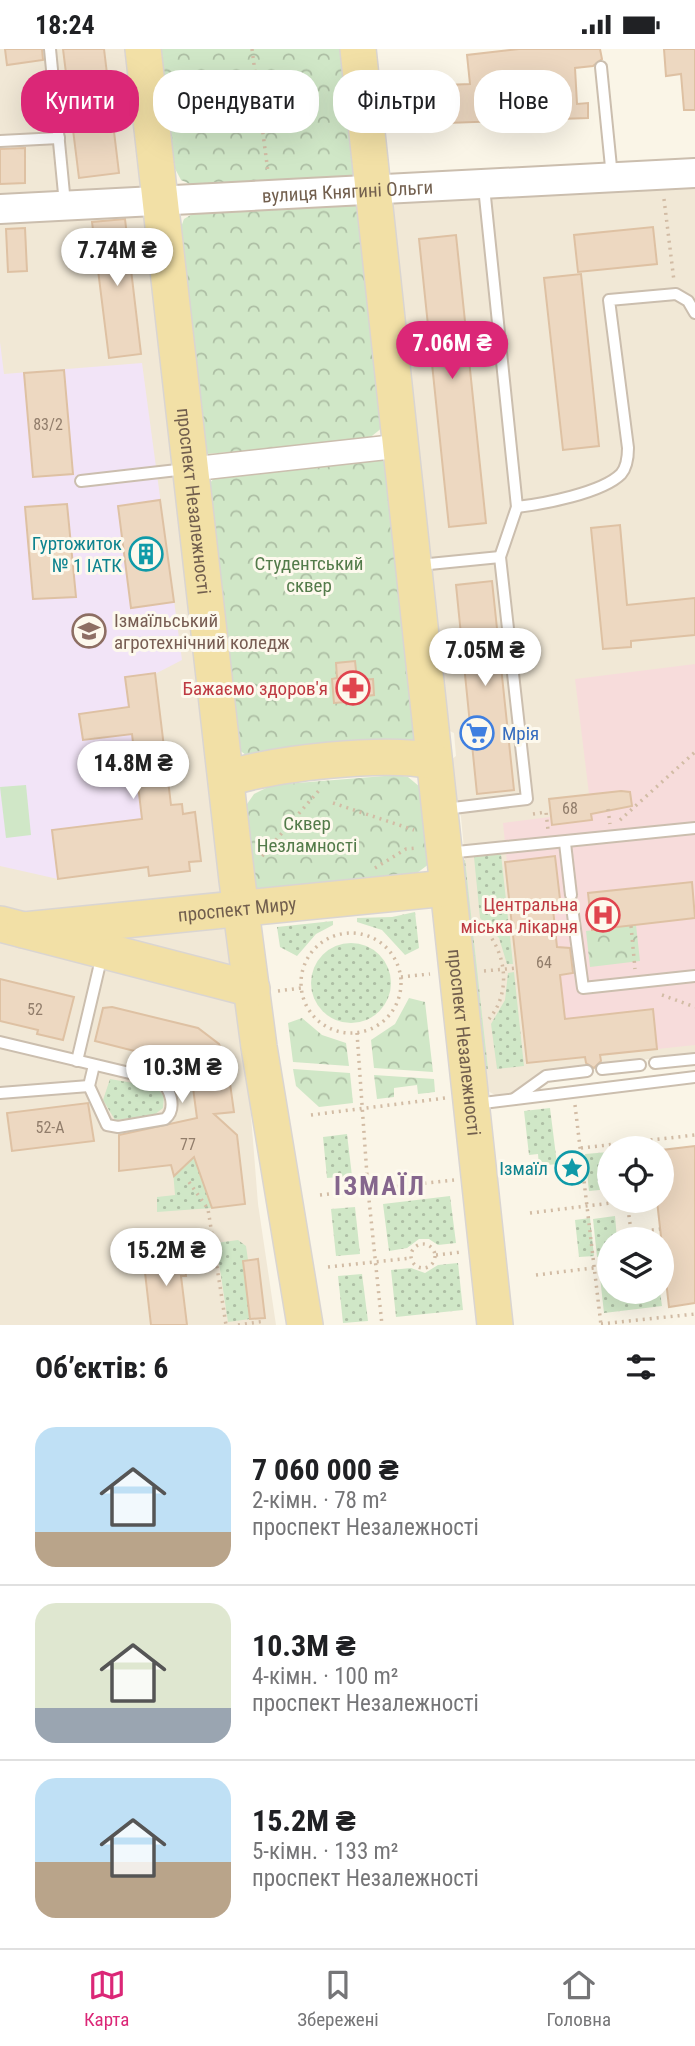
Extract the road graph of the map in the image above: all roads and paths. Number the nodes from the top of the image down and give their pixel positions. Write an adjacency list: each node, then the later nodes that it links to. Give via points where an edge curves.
1 (50, 49): 6 (lane)
2 (143, 49): 14 (main road, проспект Незалежності)
3 (252, 49): 9 (path)
4 (358, 49): 12 (main road, проспект Незалежності)
5 (601, 67): 10 (lane)
6 (59, 138): 7 (lane); 15 (lane)
7 (0, 141)
8 (695, 173): 10 (street, вулиця Княгині Ольги)
9 (268, 175)
10 (612, 177): 11 (street, вулиця Княгині Ольги)
11 (484, 184): 12 (street, вулиця Княгині Ольги); 22 (lane)
12 (374, 190): 14 (street, вулиця Княгині Ольги); 19 (main road, проспект Незалежності)
13 (663, 192): 17 (path)
14 (162, 203): 15 (street, вулиця Княгині Ольги); 20 (main road, проспект Незалежності)
15 (65, 207): 16 (street, вулиця Княгині Ольги)
16 (0, 209)
17 (676, 294): 18 (lane, via 688,301); 22 (lane, via 609,300 628,448 621,473 557,502)
18 (695, 313)
19 (400, 446): 20 (street); 24 (main road, проспект Незалежності)
20 (192, 469): 21 (lane); 27 (main road, проспект Незалежності)
21 (81, 481)
22 (517, 507): 23 (lane)
23 (500, 557): 24 (lane); 29 (lane)
24 (413, 566): 26 (main road, проспект Незалежності)
25 (695, 753): 31 (path, via 612,829)
26 (433, 761): 27 (main road, via 408,756 257,769); 32 (main road, проспект Незалежності)
27 (226, 779): 41 (main road, проспект Незалежності)
28 (325, 784): 38 (path)
29 (527, 799): 32 (lane); 35 (path, via 528,814 546,812)
30 (332, 803): 32 (path)
31 (608, 809)
32 (426, 820): 37 (main road, проспект Незалежності)
33 (695, 828): 34 (lane)
34 (565, 843): 35 (lane); 52 (lane, via 583,988)
35 (550, 844): 37 (lane)
36 (406, 849): 39 (path)
37 (444, 853): 40 (main road, проспект Незалежності)
38 (260, 859)
39 (364, 874)
40 (447, 888): 41 (main road, проспект Миру); 70 (main road, проспект Незалежності)
41 (242, 907): 44 (main road, проспект Миру); 54 (main road, проспект Незалежності)
42 (476, 922): 47 (path, via 494,941)
43 (631, 926): 52 (path)
44 (12, 927): 45 (main road, проспект Миру)
45 (103, 952): 54 (main road, проспект Миру); 59 (lane)
46 (517, 968): 47 (path)
47 (502, 969): 48 (path); 55 (path, via 501,998)
48 (486, 971)
49 (430, 974): 51 (path)
50 (695, 976): 52 (lane)
51 (401, 977): 53 (path, via 383,943 362,933 346,932 324,940 312,951 304,965); 56 (path, via 401,993 391,1014 379,1025)
52 (636, 982)
53 (301, 988): 54 (path); 56 (path, via 304,1002 318,1021 341,1032)
54 (264, 990): 94 (main road, проспект Незалежності)
55 (487, 1021)
56 (357, 1033): 71 (path)
57 (0, 1042): 59 (lane)
58 (695, 1059): 60 (lane)
59 (77, 1061): 61 (lane)
60 (654, 1063)
61 (94, 1065): 66 (lane); 66 (lane, via 159,1080 169,1091 172,1110 165,1119 107,1125)
62 (640, 1065): 63 (lane)
63 (602, 1069)
64 (587, 1071): 68 (lane, via 546,1076)
65 (695, 1077): 68 (lane)
66 (89, 1086): 67 (lane)
67 (0, 1093)
68 (514, 1099): 70 (lane)
69 (573, 1100): 74 (path)
70 (459, 1101): 71 (path); 96 (main road, проспект Незалежності)
71 (363, 1108): 72 (path); 77 (path)
72 (312, 1115)
73 (695, 1135): 74 (path)
74 (581, 1148): 79 (path)
75 (457, 1179): 77 (path)
76 (189, 1182): 92 (path, via 208,1209)
77 (368, 1189): 78 (path); 85 (path)
78 (320, 1195)
79 (588, 1205): 80 (path); 81 (path, via 627,1201); 87 (path)
80 (530, 1213)
81 (630, 1227)
82 (465, 1252): 83 (path)
83 (436, 1255): 84 (path, via 433,1264 425,1268 416,1266); 84 (path, via 432,1247 420,1244)
84 (411, 1258): 85 (path)
85 (376, 1262): 86 (path); 95 (path)
86 (328, 1267)
87 (595, 1268): 88 (path); 91 (path)
88 (536, 1275)
89 (695, 1314): 91 (path)
90 (265, 1321): 93 (path)
91 (601, 1324)
92 (226, 1325)
93 (238, 1325)
94 (305, 1325)
95 (382, 1325)
96 (495, 1325)

